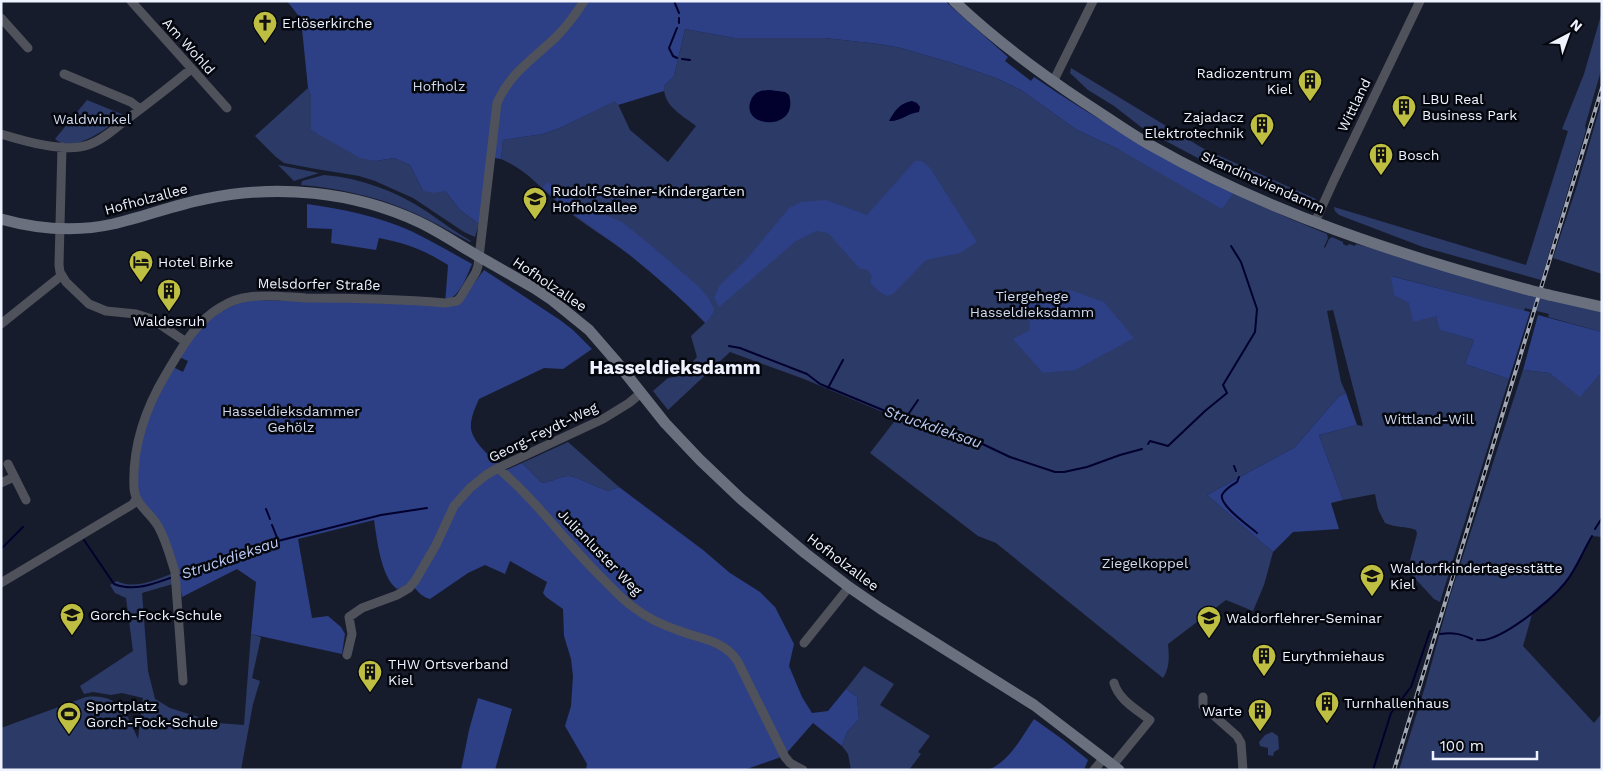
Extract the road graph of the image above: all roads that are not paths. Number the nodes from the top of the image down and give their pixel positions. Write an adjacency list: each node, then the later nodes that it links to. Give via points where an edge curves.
1 (131, 1): 8 (street, Am Wohld)
2 (584, 1): 18 (street, Melsdorfer Straße, via 563,30 510,79 497,103)
3 (954, 1): 10 (street, Skandinaviendamm, via 1005,47)
4 (1093, 1): 10 (street)
5 (1420, 1): 16 (street, Wittland)
6 (1, 18): 7 (street)
7 (28, 48)
8 (191, 69): 11 (street, Am Wohld); 12 (street)
9 (64, 74): 12 (street, via 131,102)
10 (1053, 82): 16 (street, Skandinaviendamm, via 1186,164 1247,194)
11 (227, 108)
12 (140, 109): 14 (street, via 99,140 88,145)
13 (1, 134): 14 (street)
14 (62, 147): 17 (street)
15 (1, 218): 17 (street, Hofholzallee)
16 (1316, 222): 20 (street, Skandinaviendamm, bridge, via 1461,272)
17 (60, 228): 18 (street, Hofholzallee, via 111,224 203,199 244,193 324,194 401,214); 19 (street, via 58,265)
18 (479, 257): 22 (street, Melsdorfer Straße, via 476,272 457,301 248,297 214,312); 23 (street, Hofholzallee, via 546,296 579,322 616,360)
19 (62, 276): 21 (street); 22 (street, via 78,295 95,307 152,319)
20 (1602, 307)
21 (1, 324)
22 (186, 342): 28 (street, Melsdorfer Straße, via 152,398 142,426 135,467)
23 (641, 392): 25 (street, Georg-Feydt-Weg, via 602,419); 31 (street, Hofholzallee, via 721,481)
24 (8, 464): 26 (street)
25 (498, 468): 33 (street, Georg-Feydt-Weg, via 470,488 454,506 436,545 410,588 349,616 352,632); 38 (street, Julienluster Weg, via 522,489 595,572 635,609 679,631 719,645 732,654 785,757)
26 (14, 477): 27 (street); 29 (street)
27 (1, 483)
28 (136, 499): 30 (street, via 133,504); 34 (street, via 157,524 174,572)
29 (26, 500)
30 (1, 583)
31 (849, 587): 32 (street); 37 (street, Hofholzallee, via 1034,705)
32 (804, 643)
33 (347, 655)
34 (183, 681)
35 (1114, 683): 37 (street, via 1122,698 1150,720)
36 (1203, 697): 40 (street, via 1203,706 1238,736)
37 (1112, 764): 39 (street)
38 (802, 770)
39 (1094, 770)
40 (1243, 770)

